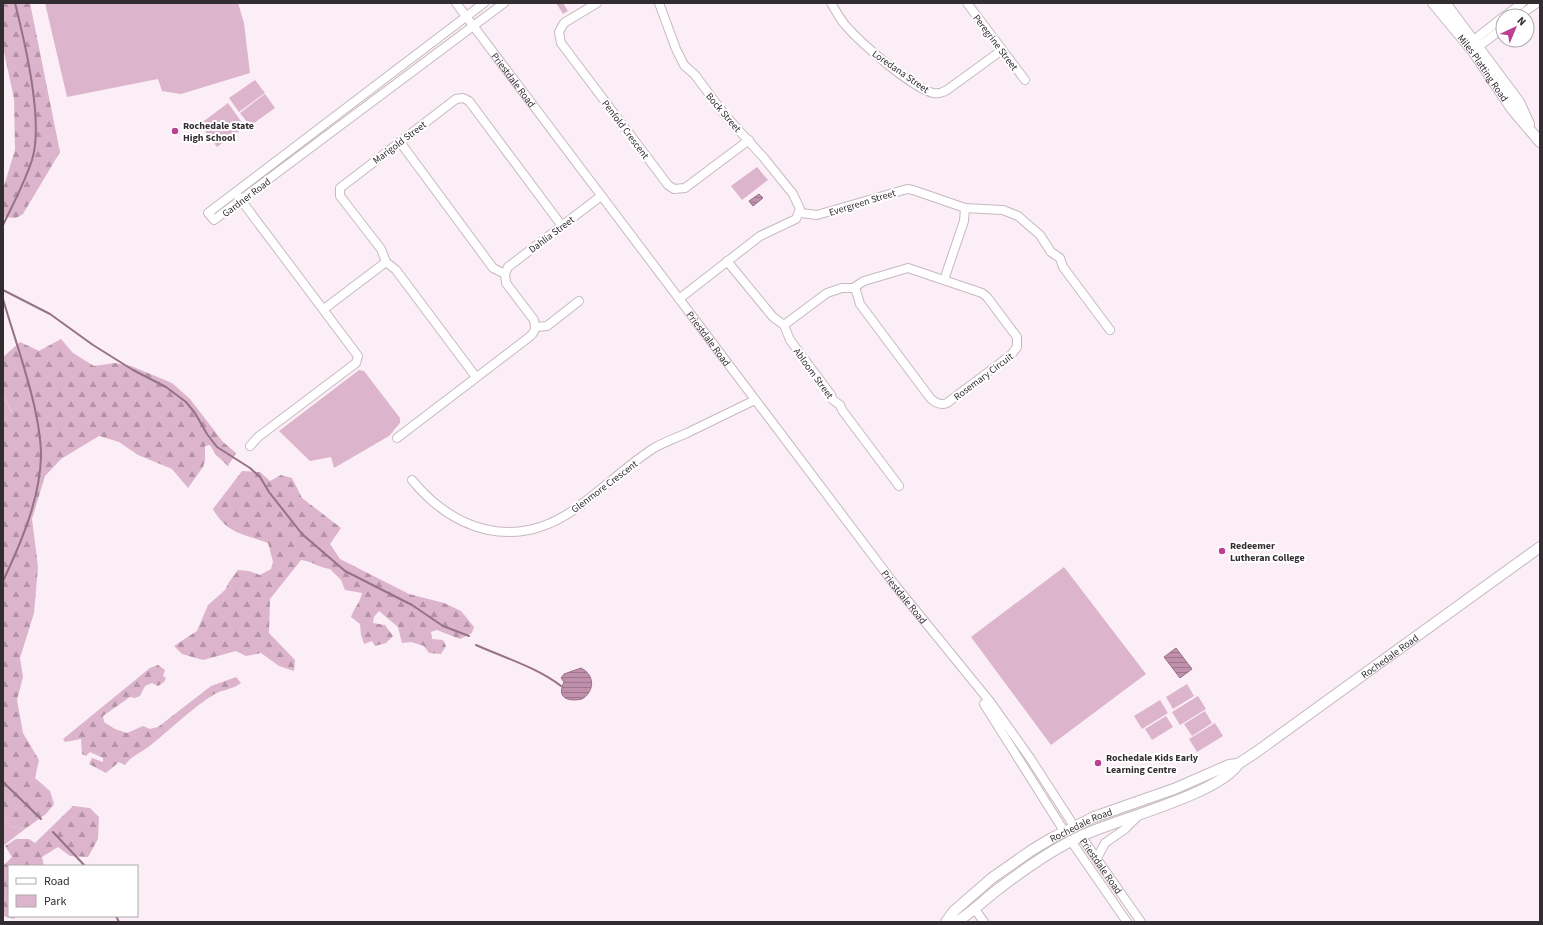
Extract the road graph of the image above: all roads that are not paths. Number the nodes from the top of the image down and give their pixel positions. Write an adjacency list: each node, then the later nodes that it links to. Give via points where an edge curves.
1 (456, 3): 10 (street, Priestdale Road)
2 (484, 3): 10 (street, Gardner Road)
3 (504, 3): 12 (street, Gardner Road)
4 (597, 3): 17 (street, Penfold Crescent, via 564,23 559,32 561,43 668,185 674,189 685,188)
5 (659, 3): 17 (street, Bock Street, via 684,65)
6 (831, 3): 15 (street, Loredana Street, via 858,39 916,84 932,93 941,94 948,90)
7 (967, 3): 15 (street, Peregrine Street)
8 (1434, 3): 14 (main road, Miles Platting Road)
9 (1445, 3): 14 (main road, Miles Platting Road)
10 (466, 17): 12 (street, Priestdale Road); 20 (street, Gardner Road)
11 (1495, 25): 14 (street)
12 (474, 27): 21 (street, Priestdale Road); 22 (street, Gardner Road)
13 (1495, 33): 14 (street)
14 (1473, 46): 19 (main road, Miles Platting Road, via 1512,109)
15 (1002, 50): 16 (street, Peregrine Street)
16 (1024, 80)
17 (748, 140): 24 (street, Bock Street, via 793,194)
18 (400, 142): 25 (street, Marigold Street, via 456,99 463,98 469,101); 26 (street, Marigold Street, via 340,188 340,196 381,249); 28 (street, via 493,268)
19 (1540, 142)
20 (236, 192): 22 (street); 22 (street, Gardner Road, via 208,213 214,220)
21 (601, 196): 25 (street, Dahlia Street); 31 (street, Priestdale Road)
22 (241, 200): 33 (street)
23 (965, 208): 24 (street, Evergreen Street, via 907,189 817,215); 29 (street, via 964,221); 36 (street, Evergreen Street, via 1003,210 1031,225 1051,252 1060,258)
24 (800, 213): 27 (street, via 792,222 760,236)
25 (562, 226): 28 (street, Dahlia Street, via 508,266)
26 (386, 262): 33 (street); 37 (street, via 396,270)
27 (727, 262): 31 (street); 34 (street, Abloom Street, via 773,317)
28 (504, 274): 35 (street, via 506,283 534,320)
29 (944, 280): 30 (street, Rosemary Circuit, via 908,268 864,281); 30 (street, Rosemary Circuit, via 987,297 1018,341 1011,355 942,405 931,399 860,304)
30 (855, 287): 34 (street, Rosemary Circuit, via 827,293)
31 (679, 299): 38 (street, Priestdale Road)
32 (580, 301): 35 (street, via 547,326)
33 (324, 309): 40 (street, via 357,352 356,363 258,437)
34 (784, 325): 42 (street, Abloom Street, via 790,340)
35 (536, 327): 37 (street, via 533,334)
36 (1110, 330)
37 (476, 377): 39 (street)
38 (755, 400): 41 (street, Glenmore Crescent, via 654,448 574,510 544,526 521,532 495,531 461,522 440,510 426,498); 44 (street, Priestdale Road, via 895,585)
39 (397, 438)
40 (250, 446)
41 (412, 480)
42 (899, 486)
43 (1540, 547): 45 (main road, Rochedale Road)
44 (965, 672): 47 (street, Priestdale Road, via 1030,758); 48 (street, Priestdale Road)
45 (1238, 764): 46 (main road, Rochedale Road, via 1233,772 1202,790); 47 (main road, Rochedale Road, via 1229,765 1174,790)
46 (1140, 814): 49 (main road, Rochedale Road); 51 (street, via 1105,843)
47 (1074, 826): 48 (main road, Rochedale Road); 49 (main road, Priestdale Road)
48 (1064, 831): 50 (main road, Priestdale Road); 53 (main road, Rochedale Road, via 992,878)
49 (1082, 836): 50 (main road, Rochedale Road); 51 (street, Priestdale Road)
50 (1071, 841): 52 (main road, Rochedale Road, via 1019,873); 56 (street, Priestdale Road)
51 (1097, 858): 57 (street, Priestdale Road)
52 (974, 908): 54 (main road, Rochedale Road); 55 (street)
53 (946, 922)
54 (956, 922)
55 (984, 922)
56 (1127, 922)
57 (1140, 922)

